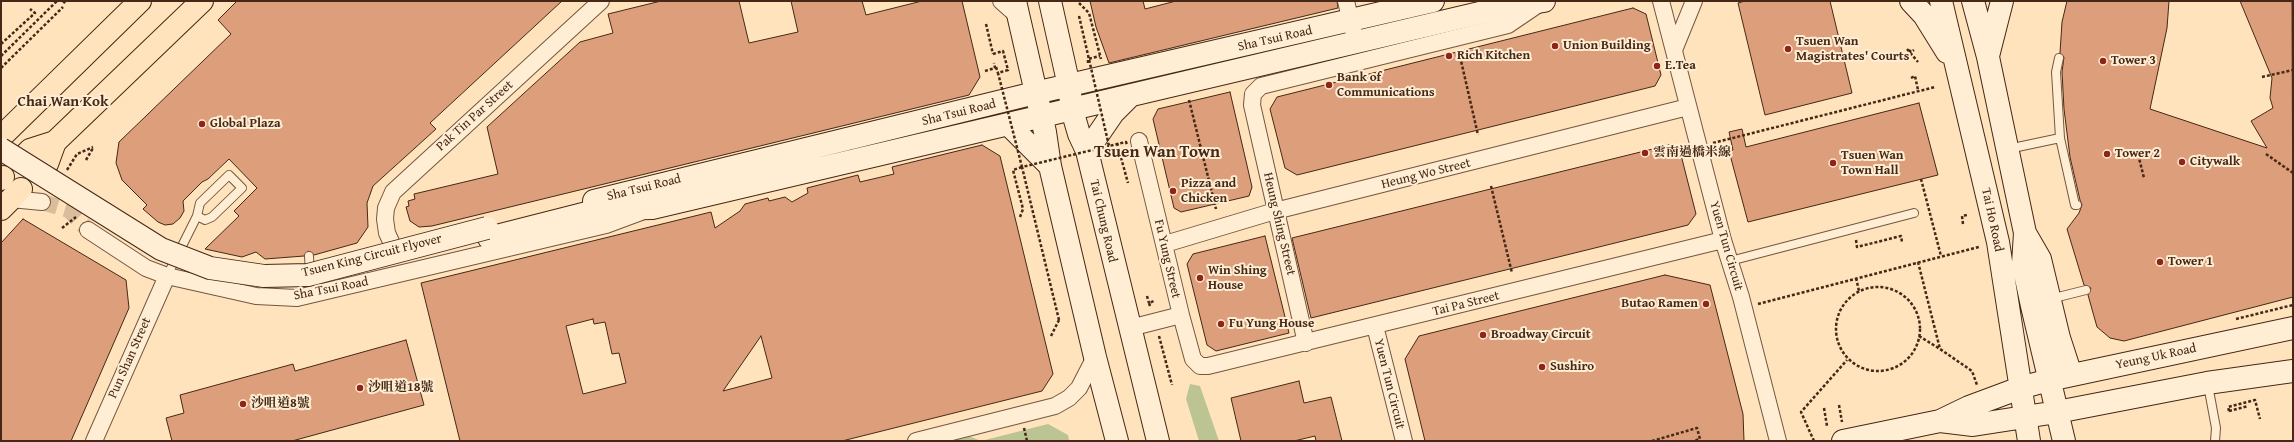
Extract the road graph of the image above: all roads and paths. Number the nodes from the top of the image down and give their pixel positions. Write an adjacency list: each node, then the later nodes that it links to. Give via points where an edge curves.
1 (57, 1): 26 (path)
2 (63, 1): 30 (path, via 65,5)
3 (140, 1): 49 (main road)
4 (202, 1): 51 (main road)
5 (600, 1): 92 (street, Pak Tin Par Street, via 392,192 385,219 387,233)
6 (1001, 1): 17 (street)
7 (1050, 1): 38 (main road, Tai Chung Road)
8 (1433, 1): 18 (main road, Sha Tsui Road)
9 (1544, 1): 21 (main road, Sha Tsui Road, via 1505,6); 42 (street, Sha Tsui Road, via 1508,25 1261,86 1253,94)
10 (1661, 1): 24 (street, Yuen Tun Circuit)
11 (1694, 1): 24 (street)
12 (1911, 1): 33 (main road, via 1924,15)
13 (1941, 1): 33 (main road, Tai Ho Road)
14 (1973, 1): 27 (main road, Tai Ho Road)
15 (2002, 1): 27 (main road, Tai Ho Road)
16 (30, 9): 22 (path, via 35,13)
17 (1017, 9): 37 (main road)
18 (1348, 11): 21 (street); 38 (main road, Sha Tsui Road)
19 (1079, 16): 54 (path, bridge)
20 (986, 24): 34 (path, bridge, via 993,54 1004,51 1008,70)
21 (1356, 42): 44 (main road, Sha Tsui Road, via 1131,95)
22 (1, 44)
23 (1458, 48): 48 (path)
24 (1674, 50): 43 (street, Yuen Tun Circuit)
25 (1914, 50): 29 (path, via 1911,52 1907,49)
26 (1, 56)
27 (1988, 57): 58 (main road, Tai Ho Road)
28 (2059, 58): 50 (lane, via 2056,72 2059,88)
29 (1918, 62)
30 (1, 68)
31 (2293, 70): 35 (path)
32 (985, 71): 34 (path, via 995,68 994,63)
33 (1959, 72): 90 (main road, Tai Ho Road)
34 (998, 73): 66 (path, bridge)
35 (2262, 77)
36 (1911, 78): 40 (path, via 1915,76)
37 (1033, 83): 38 (main road, Sha Tsui Road); 46 (main road); 75 (main road, Sha Tsui Road, via 1004,102)
38 (1069, 86): 45 (main road, Tai Chung Road)
39 (1935, 86): 40 (path)
40 (1918, 90): 56 (path)
41 (1189, 99): 78 (path)
42 (1252, 105): 79 (street, Heung Shing Street)
43 (1688, 106): 56 (street, Yuen Tun Circuit); 79 (street, Heung Wo Street)
44 (1111, 107): 45 (main road, Sha Tsui Road); 60 (main road, bridge)
45 (1072, 110): 46 (main road, Sha Tsui Road); 60 (main road, Tai Chung Road)
46 (1041, 117): 47 (main road, Sha Tsui Road); 65 (main road)
47 (1009, 125): 65 (main road, bridge); 77 (main road, Sha Tsui Road)
48 (1478, 135)
49 (1, 137)
50 (2060, 138): 58 (lane); 76 (lane, via 2075,206)
51 (55, 142): 62 (main road, via 30,150); 64 (main road)
52 (1118, 143): 53 (path, bridge); 54 (path, bridge); 71 (path)
53 (1133, 143): 91 (street, Fu Yung Street)
54 (1109, 146): 66 (path, bridge)
55 (93, 147): 63 (path)
56 (1699, 147): 88 (street, Yuen Tun Circuit)
57 (1, 149): 86 (main road, Tsuen King Circuit Flyover, bridge, via 161,249 210,268 264,276 308,275)
58 (2006, 149): 87 (main road, Tai Ho Road)
59 (2137, 150): 69 (path)
60 (1087, 151): 112 (main road, Tai Chung Road)
61 (2266, 154): 67 (path)
62 (25, 155)
63 (86, 160)
64 (46, 164)
65 (1050, 166): 118 (main road)
66 (1022, 167): 83 (path, via 1013,170 1023,209); 114 (path, bridge, via 1059,320)
67 (2293, 173)
68 (2, 174): 86 (main road, Tsuen King Circuit Flyover, via 156,259 206,278 266,286 309,285)
69 (2144, 178)
70 (1921, 180): 95 (path)
71 (1128, 183)
72 (1491, 186): 98 (path)
73 (11, 199): 74 (street)
74 (42, 202)
75 (601, 204): 77 (main road, Sha Tsui Road); 86 (main road, Sha Tsui Road)
76 (2077, 205)
77 (652, 208): 103 (street, Sha Tsui Road, via 606,225 414,268)
78 (1216, 209)
79 (1275, 211): 91 (street, Heung Wo Street); 116 (street, Heung Shing Street)
80 (1914, 213): 96 (lane)
81 (1967, 214): 84 (path, via 1962,216)
82 (197, 216): 82 (lane, via 200,203 229,175 242,188 212,216 205,220); 99 (lane)
83 (1020, 217)
84 (1963, 222)
85 (88, 230): 99 (street, Sha Tsui Road, via 146,268)
86 (488, 233)
87 (2025, 233): 105 (main road, via 2040,259); 123 (main road, Tai Ho Road, via 2023,264)
88 (1723, 240): 96 (street, Yuen Tun Circuit); 111 (street, Tai Pa Street)
89 (1902, 242): 93 (path, via 1901,236)
90 (1998, 242): 95 (path); 126 (main road, Tai Ho Road)
91 (1165, 244): 109 (street, Fu Yung Street)
92 (393, 246)
93 (1857, 247)
94 (309, 256): 103 (lane)
95 (1941, 256): 97 (path)
96 (1730, 261): 108 (street, Yuen Tun Circuit)
97 (1918, 262): 100 (path); 117 (path)
98 (1512, 273)
99 (167, 276): 103 (street, Sha Tsui Road, via 256,296 274,298); 138 (street, Pun Shan Street)
100 (1856, 278): 102 (path); 108 (path)
101 (2086, 290): 105 (lane)
102 (1859, 291): 115 (path, via 1885,287 1908,299 1916,310); 119 (path, via 1844,304 1836,322 1836,336)
103 (312, 295)
104 (1147, 296): 107 (path)
105 (2050, 299): 122 (main road)
106 (1154, 301): 107 (path)
107 (1149, 302): 110 (path)
108 (1744, 308): 146 (street, Yuen Tun Circuit)
109 (1181, 315): 110 (street); 120 (street, Fu Yung Street, via 1193,359 1200,366)
110 (1158, 321): 112 (street); 125 (path)
111 (1375, 326): 116 (street, Tai Pa Street); 143 (street, Yuen Tun Circuit)
112 (1130, 328): 142 (main road, Tai Chung Road)
113 (2293, 328): 122 (main road, Yeung Uk Road)
114 (1051, 336)
115 (1920, 336): 117 (path); 119 (path, via 1910,357 1890,370 1868,370)
116 (1306, 343): 120 (street, Tai Pa Street)
117 (1940, 349): 127 (path, via 1972,371)
118 (1095, 357): 139 (street, via 1079,388 1055,406); 141 (main road)
119 (1848, 360): 147 (path, via 1801,412)
120 (1208, 366)
121 (2293, 371): 124 (main road)
122 (2071, 375): 123 (main road, Yeung Uk Road)
123 (2049, 380): 126 (main road, Yeung Uk Road); 131 (main road, Tai Ho Road)
124 (2207, 383): 131 (main road); 150 (lane, via 2216,428)
125 (1172, 385)
126 (2020, 388): 132 (main road, Tai Ho Road); 134 (main road, Yeung Uk Road, via 1968,407)
127 (1978, 391)
128 (1839, 405): 137 (path)
129 (2248, 406): 133 (path, via 2229,410 2228,407 2255,400)
130 (1824, 408): 136 (path)
131 (2057, 412): 132 (main road); 149 (main road, Tai Ho Road)
132 (2024, 417): 134 (main road, via 1973,425); 148 (main road, Tai Ho Road)
133 (2260, 419)
134 (1940, 421): 137 (main road)
135 (1024, 426): 140 (path)
136 (1827, 426)
137 (1842, 432)
138 (94, 441)
139 (918, 441)
140 (1028, 441)
141 (1117, 441)
142 (1158, 441)
143 (1404, 441)
144 (1652, 441): 145 (path, via 1697,428 1700,439)
145 (1694, 441)
146 (1778, 441)
147 (1814, 441)
148 (2029, 441)
149 (2064, 441)
150 (2214, 441)

